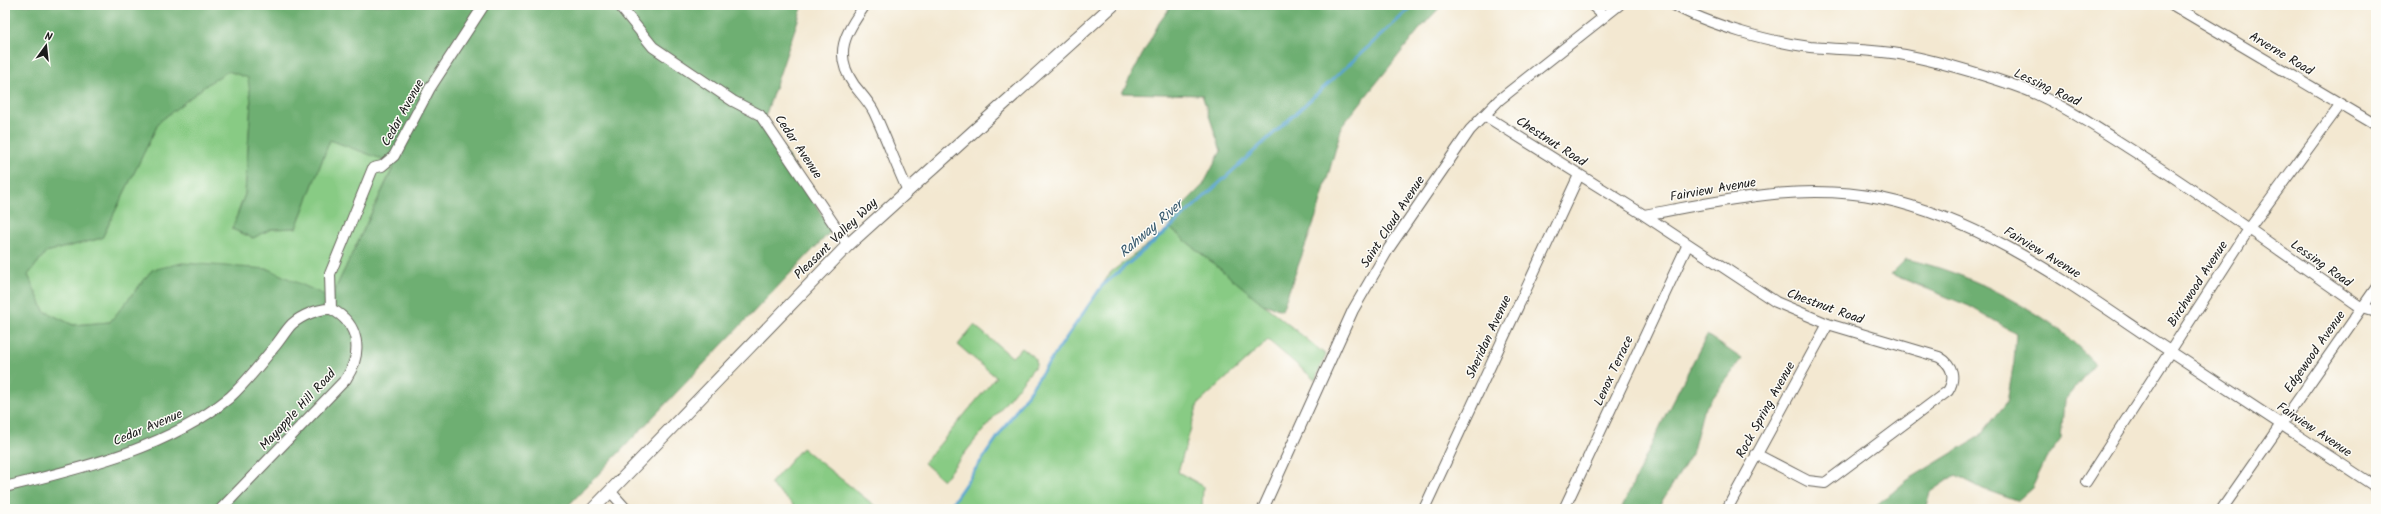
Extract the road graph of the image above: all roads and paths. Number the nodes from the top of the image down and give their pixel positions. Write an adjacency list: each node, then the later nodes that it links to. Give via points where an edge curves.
1 (484, 5): 21 (street, Cedar Avenue, via 430,88 394,156 382,166 373,168 330,274)
2 (619, 5): 19 (street, Cedar Avenue, via 653,46 734,101 760,114)
3 (865, 5): 15 (street, via 849,29 842,60 853,83 873,111)
4 (1113, 5): 15 (main road, Pleasant Valley Way)
5 (1592, 5): 10 (street)
6 (1618, 5): 10 (street, Saint Cloud Avenue)
7 (1674, 5): 17 (street, Lessing Road, via 1709,22 1776,40 1809,46 1906,55 2016,86 2082,118 2182,182)
8 (2173, 5): 9 (street, Arverne Road)
9 (2187, 8): 11 (street, Arverne Road)
10 (1604, 16): 12 (street, Saint Cloud Avenue, via 1499,100)
11 (2340, 105): 13 (street, Arverne Road); 17 (street, Birchwood Avenue)
12 (1484, 115): 14 (street, Chestnut Road); 35 (street, Saint Cloud Avenue, via 1470,130 1385,254 1325,368)
13 (2376, 125)
14 (1579, 175): 16 (street, Chestnut Road); 36 (street, Sheridan Avenue)
15 (908, 191): 19 (main road, Pleasant Valley Way)
16 (1644, 215): 18 (street, Chestnut Road); 25 (street, Fairview Avenue, via 1740,197 1783,192 1810,191 1879,198 1966,225 2010,248)
17 (2249, 229): 22 (street, Lessing Road); 25 (street, Birchwood Avenue)
18 (1688, 244): 24 (street, Chestnut Road, via 1776,302); 37 (street, Lenox Terrace)
19 (848, 245): 31 (main road, Pleasant Valley Way)
20 (2376, 288): 22 (street, Edgewood Avenue)
21 (331, 304): 29 (street, Cedar Avenue, via 292,324 259,367 230,397 200,419 170,435 123,454); 32 (street, Mayapple Hill Road, via 347,321 358,346 353,368 346,379)
22 (2362, 307): 23 (street, Lessing Road); 26 (street, Edgewood Avenue)
23 (2376, 311)
24 (1828, 324): 27 (street, Rock Spring Avenue); 27 (street, Chestnut Road, via 1939,356 1950,366 1951,386 1942,396 1825,483 1808,481)
25 (2170, 351): 26 (street, Fairview Avenue); 28 (street, Birchwood Avenue)
26 (2281, 424): 30 (street, Fairview Avenue); 39 (street, Edgewood Avenue)
27 (1756, 454): 38 (street, Rock Spring Avenue)
28 (2086, 482)
29 (5, 487)
30 (2376, 487)
31 (610, 491): 33 (main road, Pleasant Valley Way); 34 (street)
32 (221, 509)
33 (593, 509)
34 (626, 509)
35 (1262, 509)
36 (1424, 509)
37 (1564, 509)
38 (1727, 509)
39 (2222, 509)

